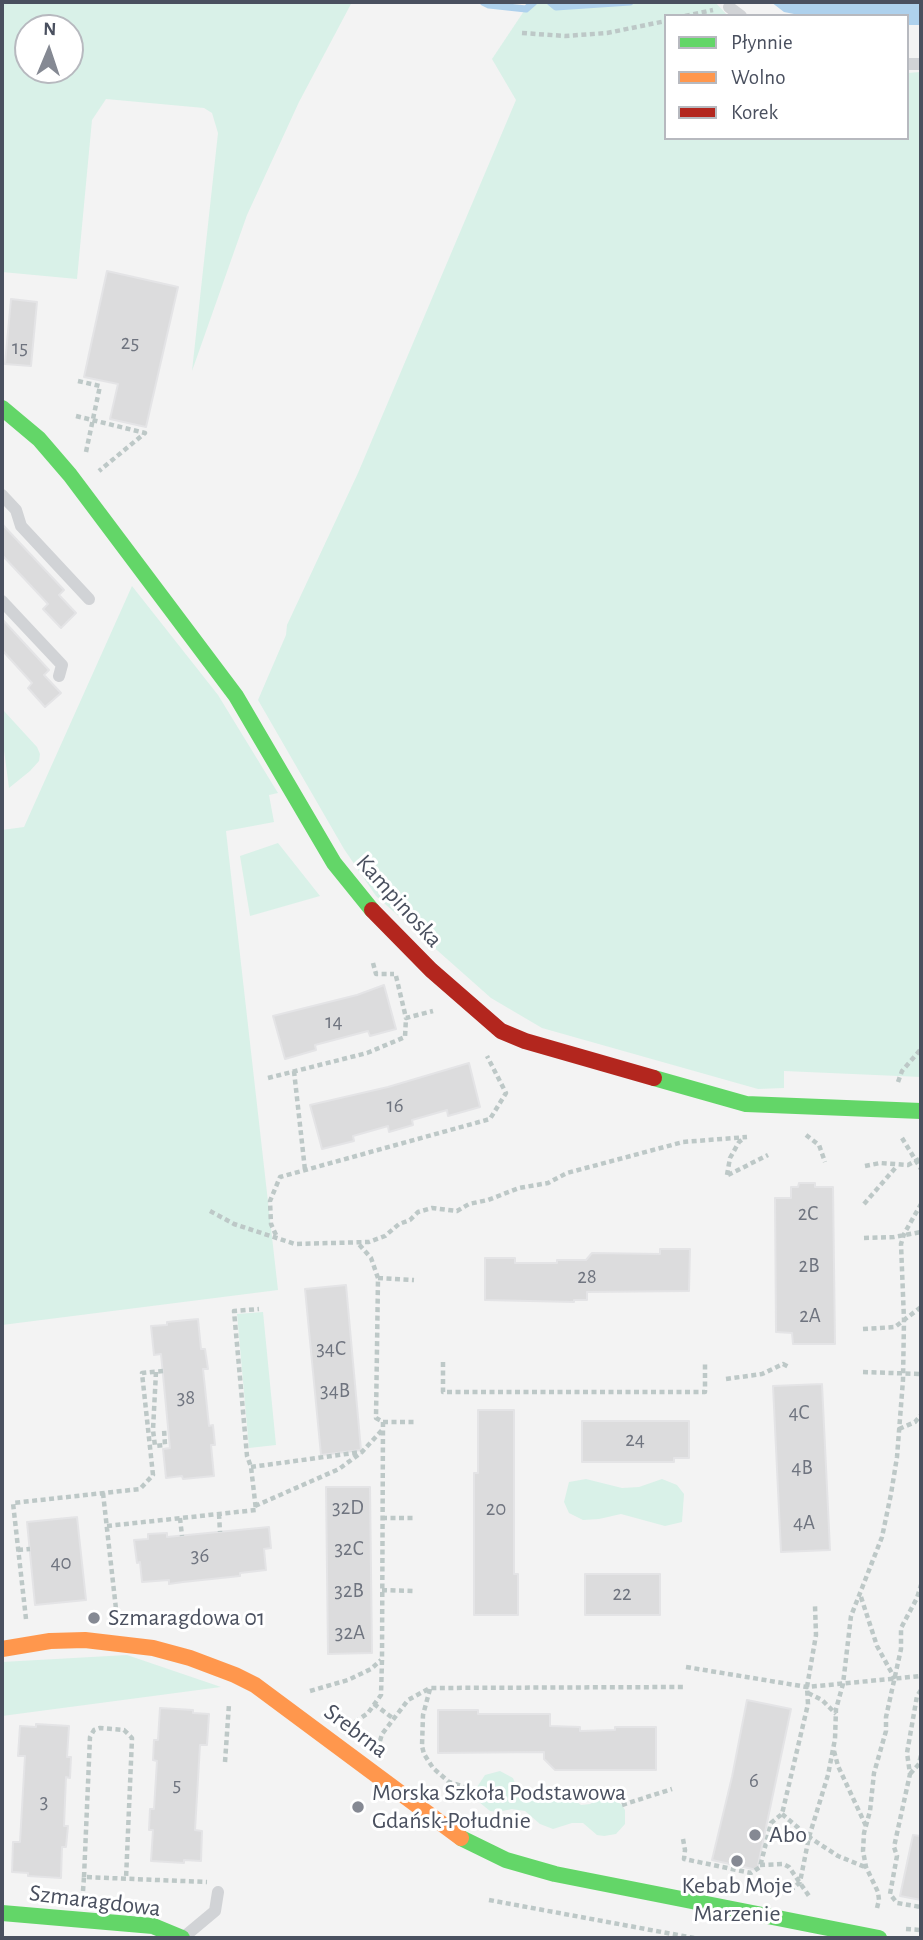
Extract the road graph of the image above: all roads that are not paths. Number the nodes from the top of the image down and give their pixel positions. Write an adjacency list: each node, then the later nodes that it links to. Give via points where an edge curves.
1 (729, 7): 2 (lane)
2 (738, 14)
3 (2, 408): 8 (street, Kampinoska, via 39,439 70,475 236,696 334,863 363,901 500,1031 746,1104)
4 (2, 495): 5 (lane, via 16,510 21,526)
5 (89, 598)
6 (2, 601): 7 (lane, via 62,665)
7 (59, 677)
8 (921, 1111)
9 (2, 1649): 12 (street, Srebrna, via 85,1640 191,1658 255,1685 441,1825 506,1860)
10 (219, 1887): 13 (lane, via 215,1911)
11 (2, 1913): 13 (street, Szmaragdowa, via 153,1926)
12 (826, 1933): 14 (street, Srebrna)
13 (182, 1938)
14 (879, 1938)

